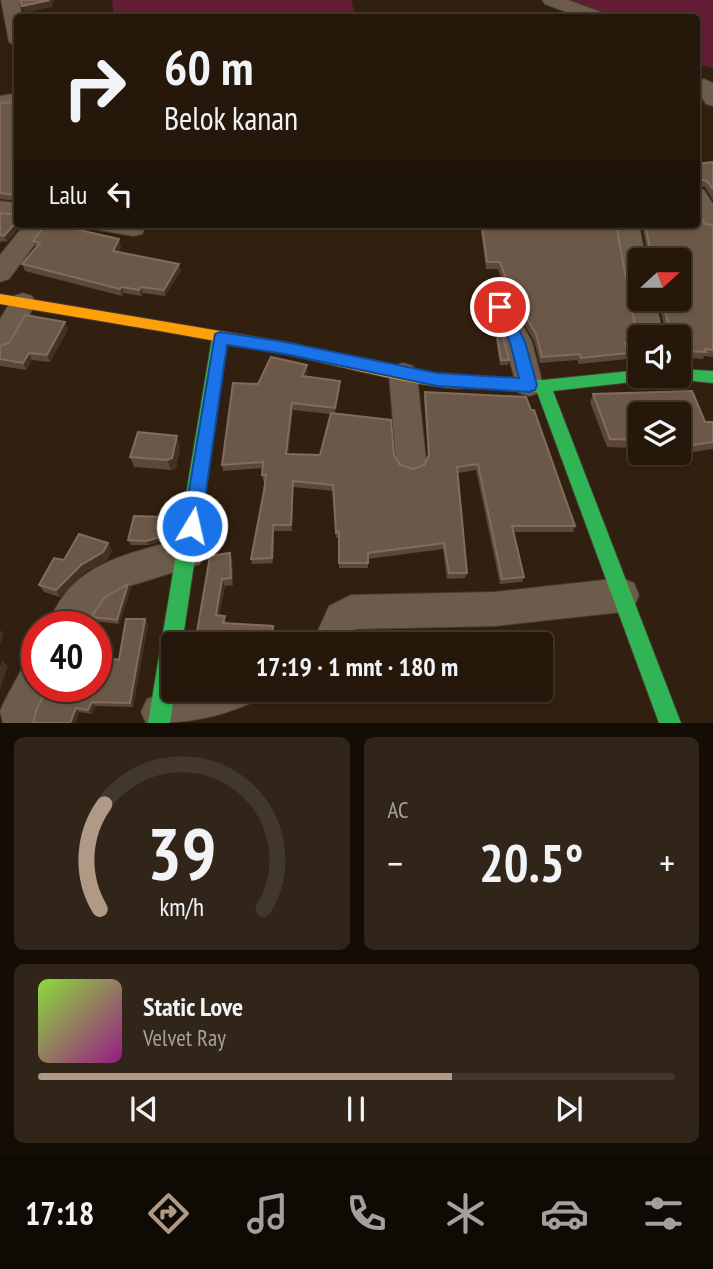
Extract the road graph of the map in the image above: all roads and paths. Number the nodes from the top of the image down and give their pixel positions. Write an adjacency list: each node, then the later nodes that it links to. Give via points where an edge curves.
1 (10, 0): 4 (street)
2 (551, 0): 3 (street)
3 (589, 14)
4 (10, 21)
5 (700, 202): 6 (street)
6 (713, 223)
7 (35, 228): 10 (street)
8 (627, 228): 9 (street)
9 (631, 248)
10 (0, 273)
11 (11, 301): 13 (street); 14 (street)
12 (500, 307): 19 (street)
13 (220, 338): 15 (street); 21 (street)
14 (0, 342)
15 (403, 374): 19 (street); 20 (street)
16 (691, 376): 18 (street)
17 (628, 377): 19 (street)
18 (713, 377)
19 (536, 386): 22 (street)
20 (411, 460)
21 (188, 553): 23 (street, via 111,576 94,587); 28 (street)
22 (622, 595): 24 (street, via 495,609 351,612 341,618); 29 (street)
23 (77, 611)
24 (335, 632)
25 (21, 701): 27 (street)
26 (203, 702): 28 (street)
27 (11, 716)
28 (160, 717)
29 (670, 723)

